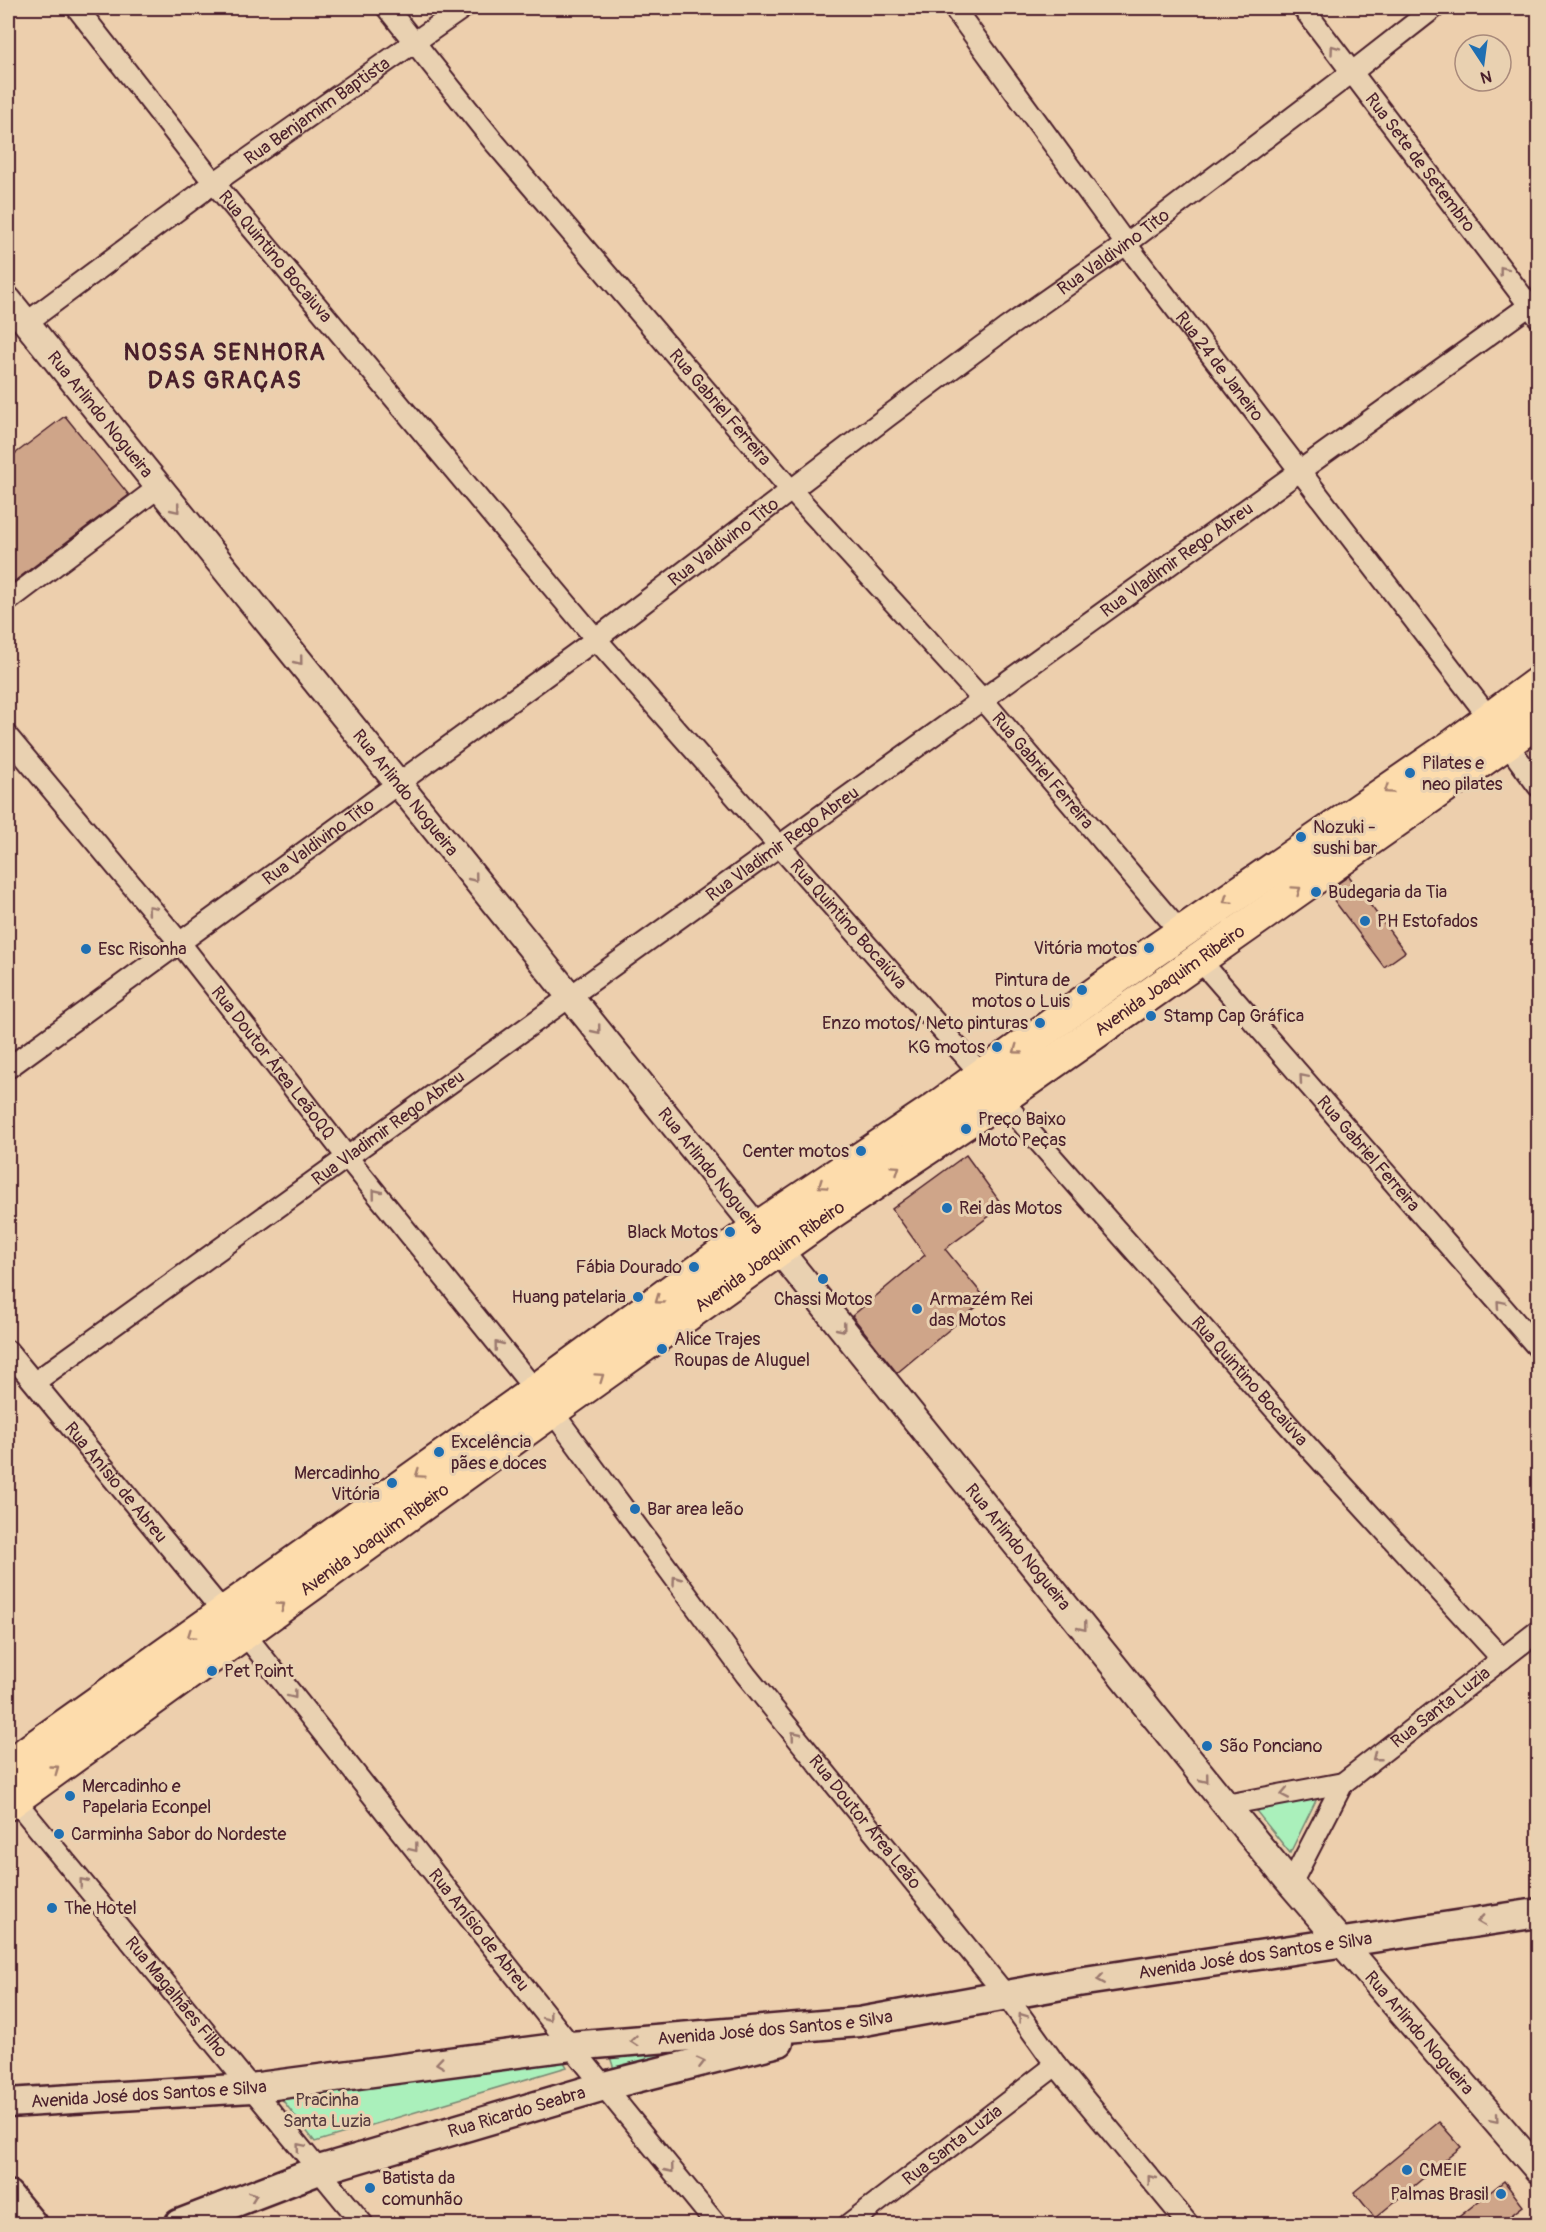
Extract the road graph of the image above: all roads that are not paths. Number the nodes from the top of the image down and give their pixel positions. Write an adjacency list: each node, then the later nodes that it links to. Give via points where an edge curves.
1 (77, 8): 9 (street, Rua Quintino Bocaiuva)
2 (387, 8): 7 (street, Rua Gabriel Ferreira)
3 (463, 8): 7 (street, Rua Benjamim Baptista)
4 (954, 8): 10 (street, Rua 24 de Janeiro)
5 (1303, 8): 8 (street, Rua Sete de Setembro, one-way to 5)
6 (1434, 8): 8 (street, Rua Valdivino Tito)
7 (416, 42): 9 (street, Rua Benjamim Baptista); 16 (street, Rua Gabriel Ferreira, via 494,142)
8 (1351, 73): 10 (street, Rua Valdivino Tito); 12 (street, Rua Sete de Setembro, one-way to 8)
9 (214, 183): 13 (street, Rua Benjamim Baptista); 18 (street, Rua Quintino Bocaiuva)
10 (1126, 244): 14 (street, Rua 24 de Janeiro); 16 (street, Rua Valdivino Tito)
11 (8, 300): 13 (street, Rua Arlindo Nogueira)
12 (1534, 311): 14 (street, Rua Vladimir Rego Abreu)
13 (26, 323): 15 (street, Rua Arlindo Nogueira)
14 (1301, 470): 20 (street, Rua Vladimir Rego Abreu); 22 (street, Rua 24 de Janeiro)
15 (159, 487): 17 (street); 24 (street, Rua Arlindo Nogueira, one-way to 24)
16 (790, 489): 18 (street, Rua Valdivino Tito); 20 (street, Rua Gabriel Ferreira)
17 (8, 601)
18 (596, 639): 24 (street, Rua Valdivino Tito); 26 (street, Rua Quintino Bocaiúva)
19 (1539, 683): 22 (main road, Avenida Joaquim Ribeiro)
20 (982, 699): 26 (street, Rua Vladimir Rego Abreu); 28 (street, Rua Gabriel Ferreira)
21 (1539, 721): 22 (main road, Avenida Joaquim Ribeiro)
22 (1498, 731): 25 (street, Rua 24 de Janeiro); 28 (main road, Avenida Joaquim Ribeiro, via 1446,751 1210,912)
23 (8, 737): 27 (street, Rua Doutor Área LeãoQQ, one-way to 23)
24 (398, 783): 27 (street, Rua Valdivino Tito); 29 (street, Rua Arlindo Nogueira, one-way to 29)
25 (1539, 786)
26 (780, 845): 29 (street, Rua Vladimir Rego Abreu); 31 (street, Rua Quintino Bocaiúva)
27 (180, 943): 30 (street, Rua Valdivino Tito); 32 (street, Rua Doutor Área LeãoQQ)
28 (1191, 946): 31 (main road, Avenida Joaquim Ribeiro, via 1153,952); 34 (street, Rua Gabriel Ferreira, one-way to 28)
29 (570, 996): 32 (street, Rua Vladimir Rego Abreu); 33 (street, Rua Arlindo Nogueira, one-way to 33)
30 (8, 1068)
31 (992, 1087): 33 (main road, Avenida Joaquim Ribeiro); 40 (street, Rua Quintino Bocaiúva, via 1300,1438)
32 (347, 1157): 36 (street, Rua Vladimir Rego Abreu); 37 (street, Rua Doutor Área LeãoQQ, one-way to 32)
33 (768, 1239): 37 (main road, Avenida Joaquim Ribeiro); 44 (street, Rua Arlindo Nogueira, one-way to 44)
34 (1539, 1348)
35 (8, 1351): 36 (street, Rua Anísio de Abreu)
36 (35, 1382): 38 (street, Rua Anísio de Abreu)
37 (543, 1401): 38 (main road, Avenida Joaquim Ribeiro); 48 (street, Rua Doutor Área Leão, one-way to 37, via 746,1675)
38 (234, 1622): 41 (main road, Avenida Joaquim Ribeiro, one-way to 41); 43 (main road, Avenida Joaquim Ribeiro, one-way to 38); 50 (street, Rua Anísio de Abreu, one-way to 50)
39 (1539, 1631): 40 (street, Rua Santa Luzia)
40 (1502, 1659): 42 (street, Rua Santa Luzia, one-way to 42)
41 (8, 1766)
42 (1343, 1783): 44 (street, Rua Santa Luzia, one-way to 44); 45 (street, Rua Santa Luzia)
43 (11, 1801): 53 (street, Rua Magalhães Filho, one-way to 43)
44 (1226, 1805): 45 (street, Rua Arlindo Nogueira)
45 (1291, 1884): 47 (street, Rua Arlindo Nogueira)
46 (1539, 1913): 47 (main road, Avenida José dos Santos e Silva, one-way to 47)
47 (1342, 1942): 48 (main road, Avenida José dos Santos e Silva, one-way to 48); 56 (street, Rua Arlindo Nogueira, one-way to 56)
48 (1005, 1994): 49 (main road, Avenida José dos Santos e Silva); 51 (street, Rua Doutor Área Leão, one-way to 48)
49 (859, 2022): 50 (main road, Avenida José dos Santos e Silva, one-way to 50); 52 (main road, Rua Ricardo Seabra, one-way to 49)
50 (571, 2046): 52 (street, Rua Anísio de Abreu); 53 (main road, Avenida José dos Santos e Silva, one-way to 53)
51 (1056, 2065): 62 (street, Rua Santa Luzia); 63 (street, Rua Doutor Área Leão, one-way to 51)
52 (604, 2086): 55 (main road, Rua Ricardo Seabra); 61 (street, Rua Anísio de Abreu, one-way to 61)
53 (251, 2088): 54 (main road, Avenida José dos Santos e Silva); 55 (street, Rua Magalhães Filho, one-way to 53)
54 (8, 2103)
55 (319, 2170): 59 (main road, Rua Ricardo Seabra, one-way to 55); 60 (street, Rua Magalhães Filho)
56 (1539, 2170)
57 (8, 2195): 58 (main road)
58 (32, 2224)
59 (179, 2224)
60 (363, 2224)
61 (716, 2224)
62 (849, 2224)
63 (1188, 2224)

